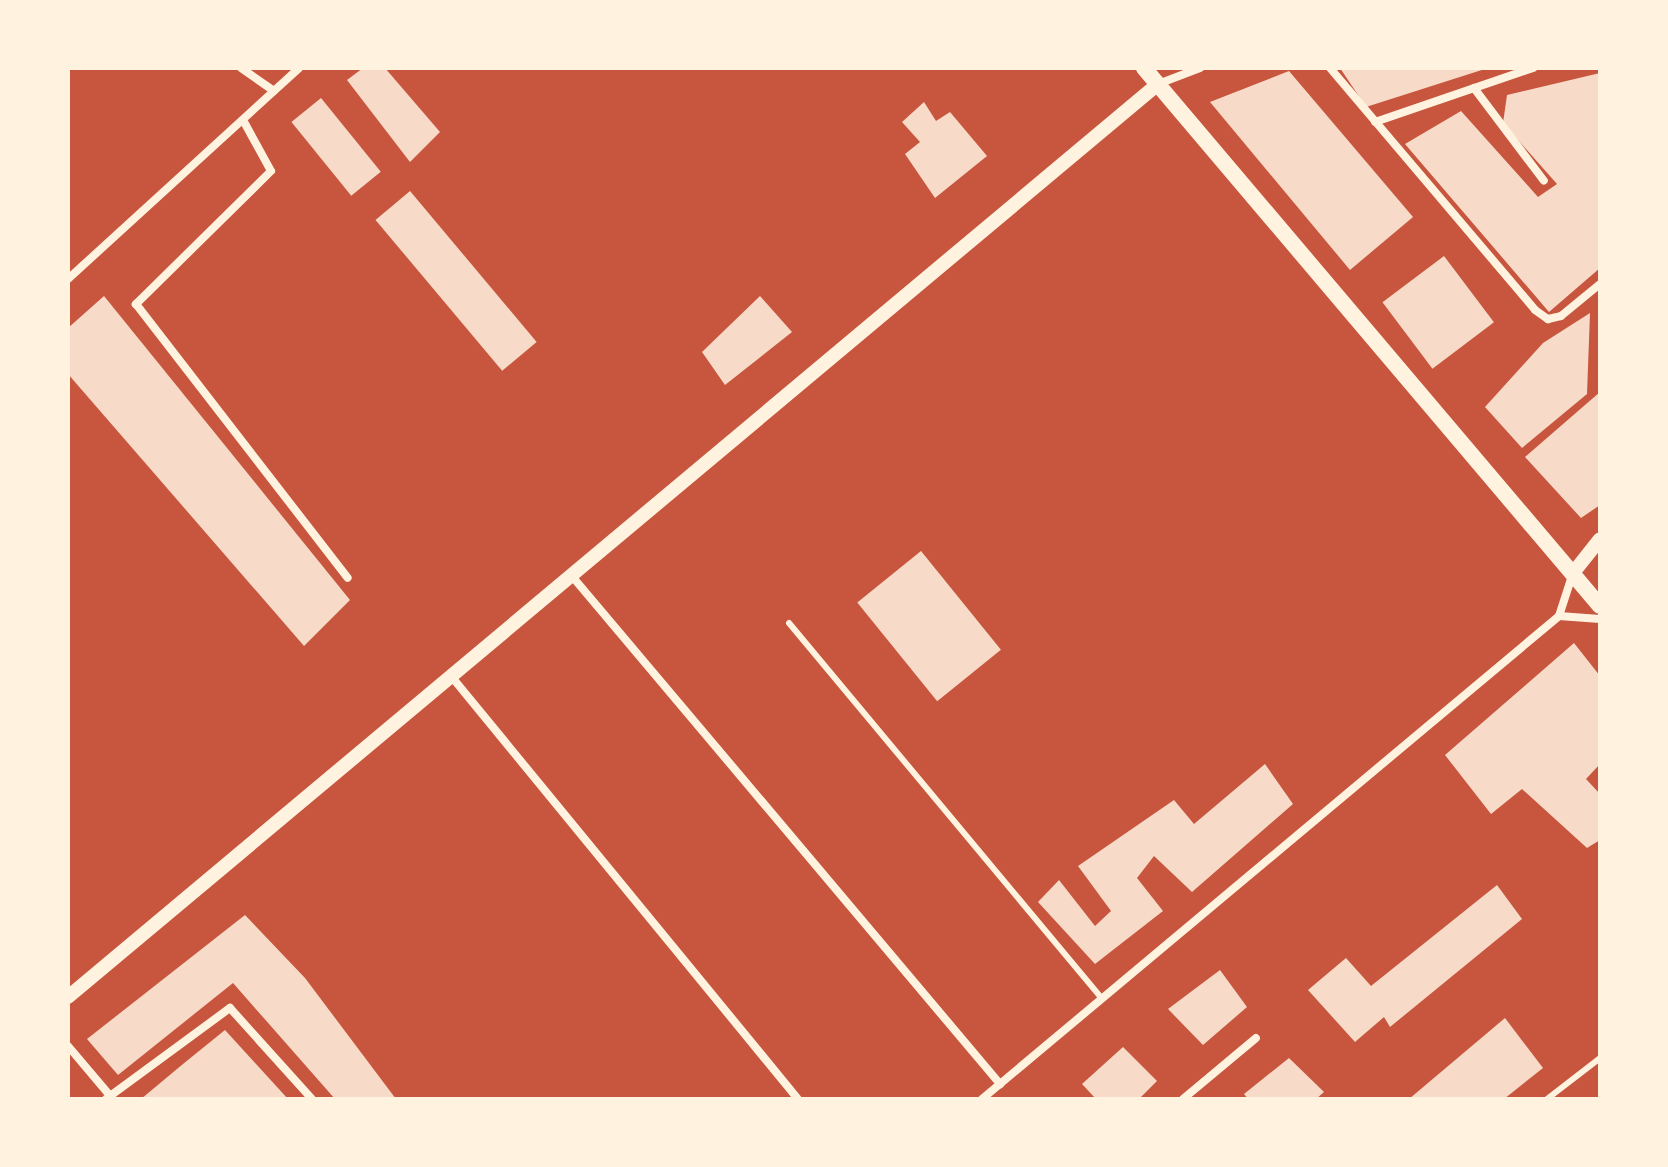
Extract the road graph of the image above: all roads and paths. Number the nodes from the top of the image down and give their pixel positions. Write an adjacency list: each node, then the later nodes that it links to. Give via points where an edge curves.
1 (241, 68): 9 (street)
2 (299, 68): 9 (street)
3 (1144, 68): 7 (main road)
4 (1200, 68): 7 (street)
5 (1330, 68): 11 (street)
6 (1533, 68): 8 (street)
7 (1158, 84): 16 (main road); 17 (street)
8 (1474, 88): 11 (street); 12 (street)
9 (274, 91): 10 (street)
10 (243, 120): 13 (street); 18 (street, via 271,171 136,304)
11 (1375, 122): 14 (street, via 1535,310 1548,319 1561,316)
12 (1544, 181)
13 (68, 279)
14 (1600, 284)
15 (1600, 539): 16 (street)
16 (1573, 573): 19 (main road); 20 (street)
17 (571, 575): 23 (street); 29 (street)
18 (348, 578)
19 (1600, 606)
20 (1559, 616): 21 (street); 25 (street)
21 (1600, 619)
22 (789, 623): 25 (lane)
23 (451, 676): 24 (street); 32 (street)
24 (68, 997)
25 (1101, 998): 29 (street)
26 (1256, 1038): 34 (street)
27 (68, 1046): 30 (street)
28 (1600, 1058): 35 (lane)
29 (1000, 1084): 33 (street)
30 (109, 1098): 31 (street, via 225,1010 244,1016)
31 (312, 1099)
32 (798, 1099)
33 (982, 1099)
34 (1183, 1099)
35 (1547, 1099)

